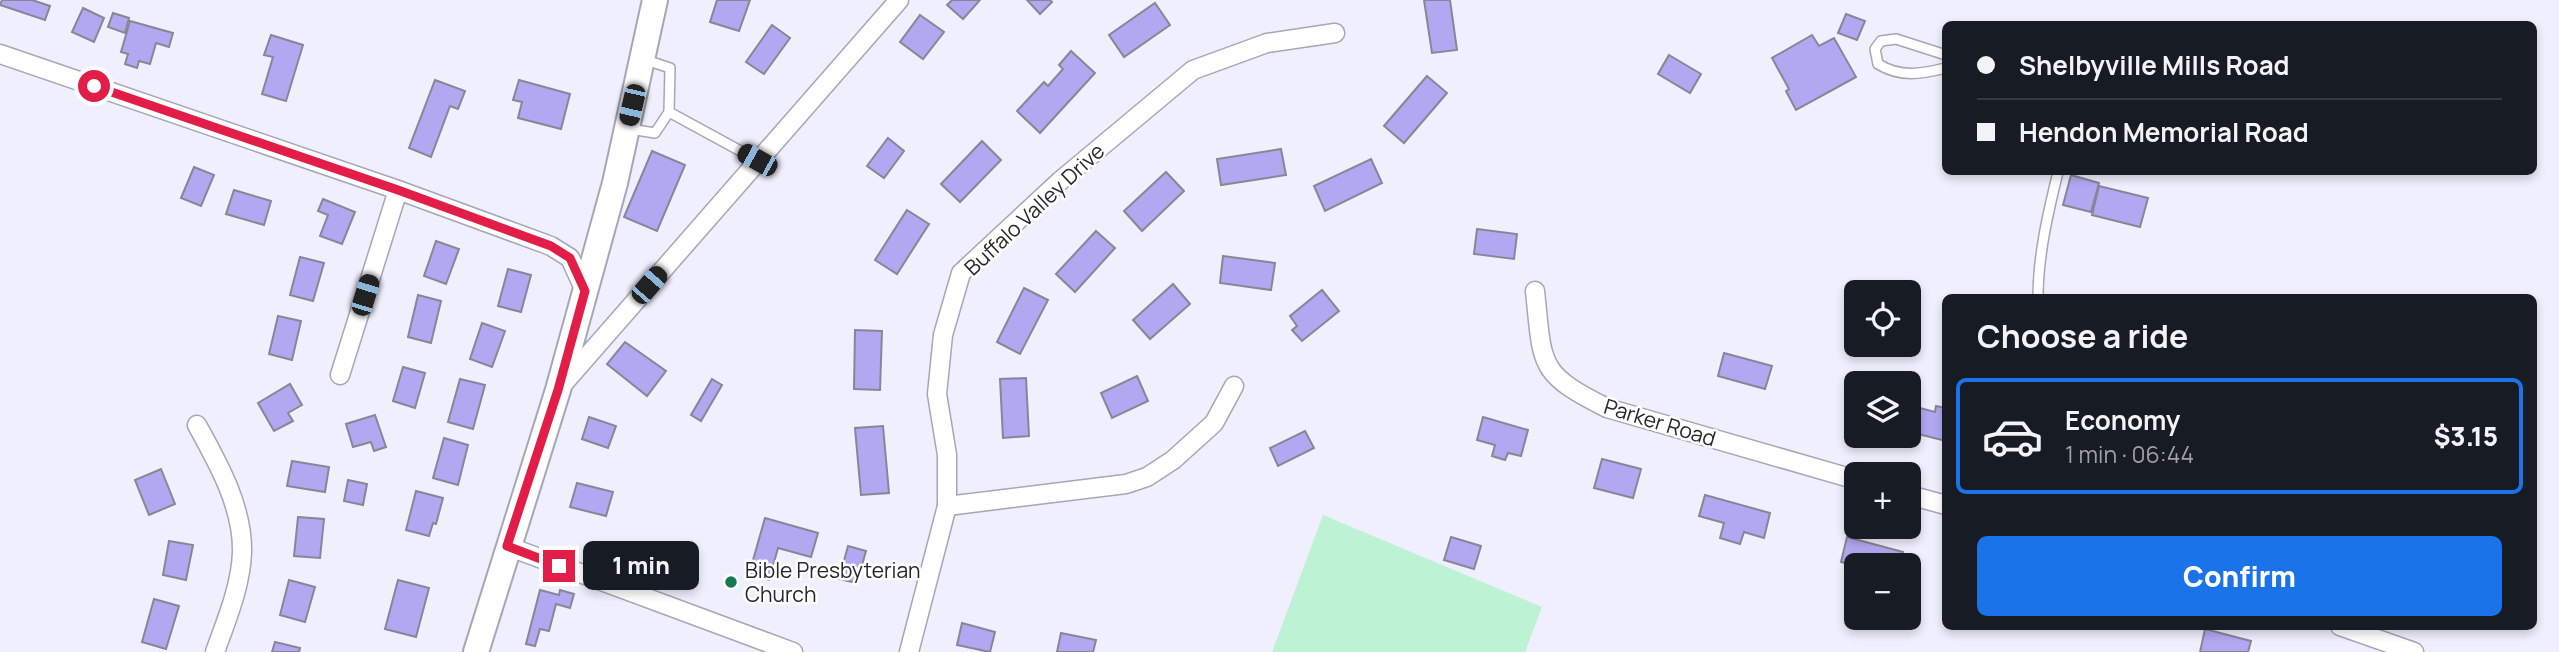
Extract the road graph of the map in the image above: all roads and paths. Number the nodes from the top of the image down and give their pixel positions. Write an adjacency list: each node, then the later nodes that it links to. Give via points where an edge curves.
1 (655, 0): 6 (street)
2 (899, 0): 10 (street)
3 (1335, 33): 23 (street, Buffalo Valley Drive, via 1267,43 1193,70 1060,181 961,274 943,335 937,394 947,455)
4 (0, 54): 12 (street)
5 (1942, 54): 7 (lane, via 1896,39 1881,41 1875,49 1878,64 1896,74)
6 (643, 59): 8 (lane, via 670,68); 9 (street)
7 (1942, 69)
8 (670, 112): 9 (lane, via 655,134); 10 (lane)
9 (627, 128): 13 (street)
10 (757, 160): 18 (street)
11 (2057, 175): 15 (lane, via 2044,234)
12 (398, 190): 13 (street, via 551,246 570,258); 16 (street)
13 (585, 291): 18 (street)
14 (1535, 292): 20 (street, Parker Road, via 1541,348 1549,371 1568,389 1607,408)
15 (2038, 294)
16 (340, 375)
17 (1234, 386): 23 (street, via 1214,423 1147,477 1126,484)
18 (558, 390): 24 (street)
19 (197, 425): 26 (street, via 218,463 236,513 242,552 237,587)
20 (1844, 476)
21 (1921, 498): 22 (street)
22 (1942, 504)
23 (947, 506): 29 (street, Buffalo Valley Drive)
24 (507, 546): 27 (street); 28 (street)
25 (2351, 630): 30 (street)
26 (215, 652)
27 (476, 652)
28 (793, 652)
29 (909, 652)
30 (2414, 652)

